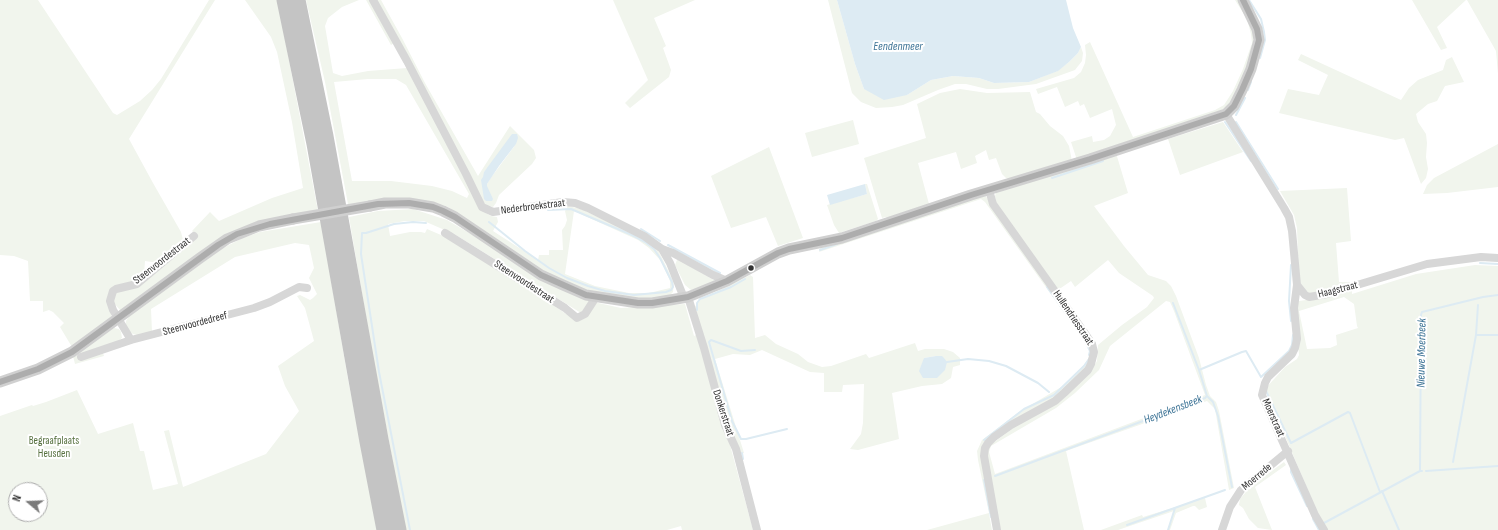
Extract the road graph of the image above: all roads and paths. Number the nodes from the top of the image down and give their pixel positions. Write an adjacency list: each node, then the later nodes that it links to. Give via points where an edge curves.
1 (284, 0): 21 (highway, via 314,144)
2 (298, 0): 22 (highway, via 325,129)
3 (373, 0): 9 (street, Nederbroekstraat, via 482,207 493,212 563,202 575,203 644,236)
4 (1243, 0): 5 (street, via 1257,29 1259,40 1242,90 1234,106)
5 (1226, 114): 6 (street, Steenvoordestraat); 12 (street, via 1289,218)
6 (989, 190): 11 (street, Steenvoordestraat, via 842,238 789,249); 24 (street, Hullendriesstraat, via 993,204 1084,332 1094,352 1088,370 1055,401 994,437 985,448 984,456)
7 (445, 233): 14 (street, Steenvoordestraat, via 577,318 586,314)
8 (194, 236): 16 (street, Steenvoordestraat, via 137,284 113,291 110,301)
9 (662, 249): 11 (street, Nederbroekstraat); 15 (street, Donkerstraat)
10 (1498, 258): 12 (street, Haagstraat, via 1481,257 1428,264 1309,297)
11 (727, 281): 15 (street, Steenvoordestraat)
12 (1297, 285): 20 (street, Moerstraat, via 1294,308 1297,339 1295,348 1268,377 1262,395)
13 (307, 288): 17 (street, Steenvoordedreef, via 299,287 254,308)
14 (596, 297): 15 (street, Steenvoordestraat, via 638,303); 16 (street, Steenvoordestraat, bridge, via 574,290 541,274 443,211 409,203 385,203 258,226 227,239)
15 (686, 297): 23 (street, Donkerstraat, via 704,348 725,425 736,449)
16 (119, 319): 17 (street, Steenvoordestraat); 19 (street, Steenvoordestraat, via 60,359)
17 (131, 340): 18 (street, Steenvoordedreef)
18 (81, 357)
19 (0, 382)
20 (1288, 451): 25 (street, Moerrede, via 1241,490 1230,507); 26 (street, Moerstraat)
21 (384, 530)
22 (399, 530)
23 (757, 530)
24 (997, 530)
25 (1222, 530)
26 (1324, 530)

